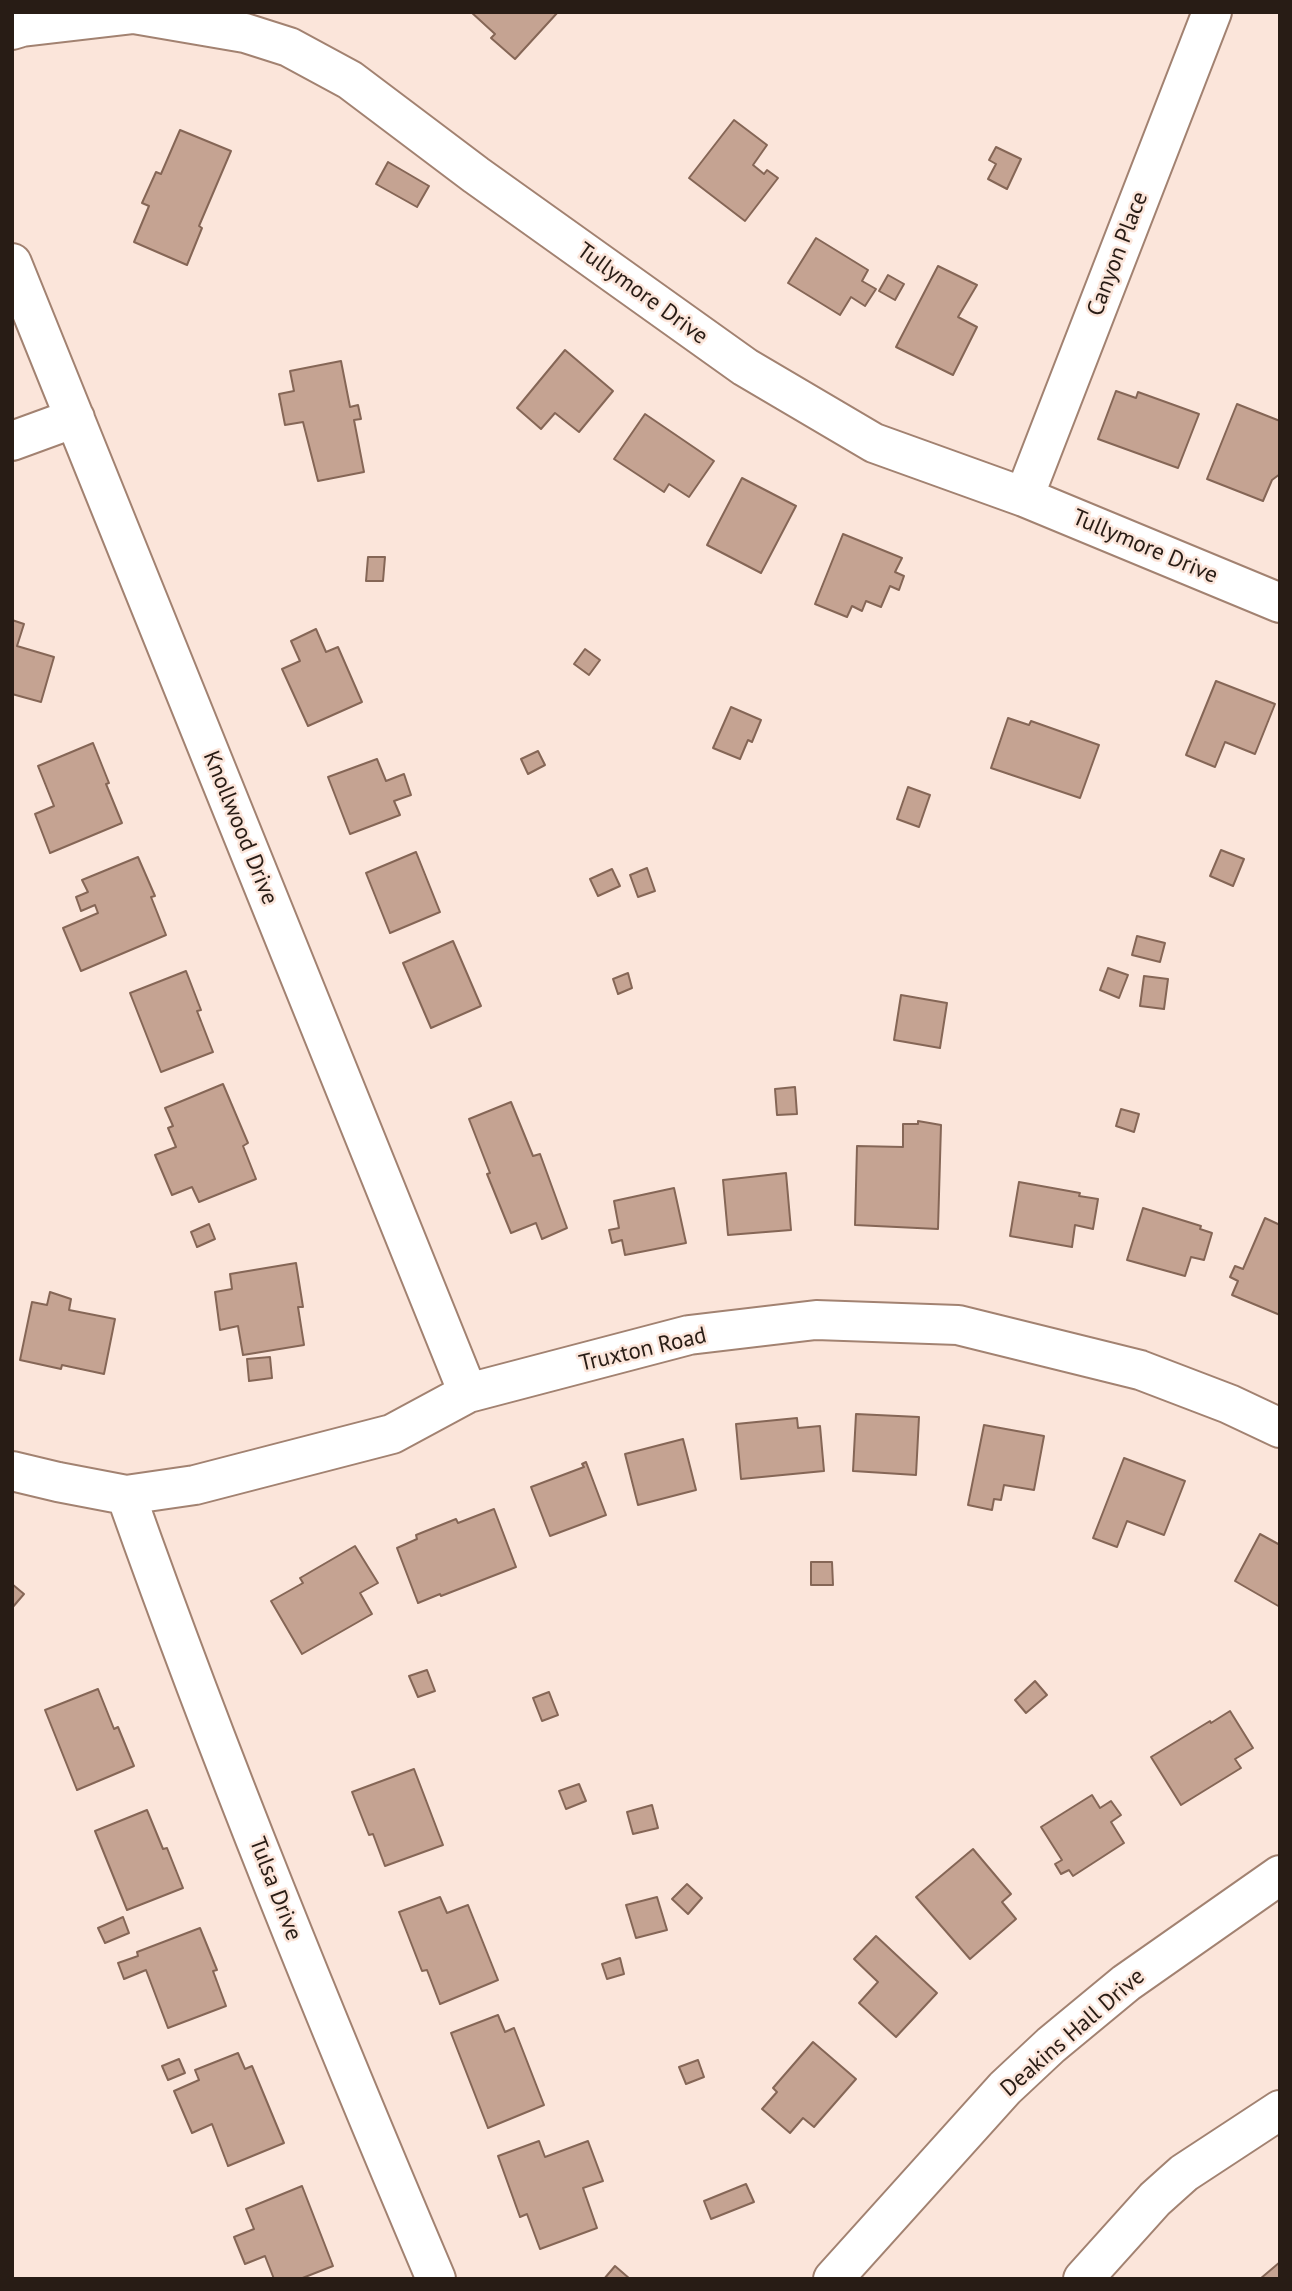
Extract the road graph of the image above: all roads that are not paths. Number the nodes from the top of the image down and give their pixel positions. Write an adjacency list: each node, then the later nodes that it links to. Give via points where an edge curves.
1 (1212, 12): 6 (street, Canyon Place)
2 (12, 30): 6 (street, Tullymore Drive, via 134,14 245,33 289,47 350,80 745,368 874,443)
3 (12, 263): 4 (street, Knollwood Drive)
4 (75, 418): 5 (street); 8 (street, Knollwood Drive)
5 (12, 441)
6 (1024, 496): 7 (street, Tullymore Drive)
7 (1280, 603)
8 (468, 1393): 9 (street, Truxton Road, via 690,1335 816,1320 958,1325 1140,1370); 11 (street, Truxton Road, via 392,1434 195,1485)
9 (1280, 1428)
10 (12, 1471): 11 (street, Truxton Road)
11 (126, 1494): 14 (street, Tulsa Drive, via 179,1643 328,2023)
12 (1280, 1875): 15 (street, Deakins Hall Drive, via 1126,1983 1051,2045 1005,2088)
13 (1280, 2110): 16 (street, via 1184,2173)
14 (436, 2279)
15 (833, 2279)
16 (1083, 2279)

